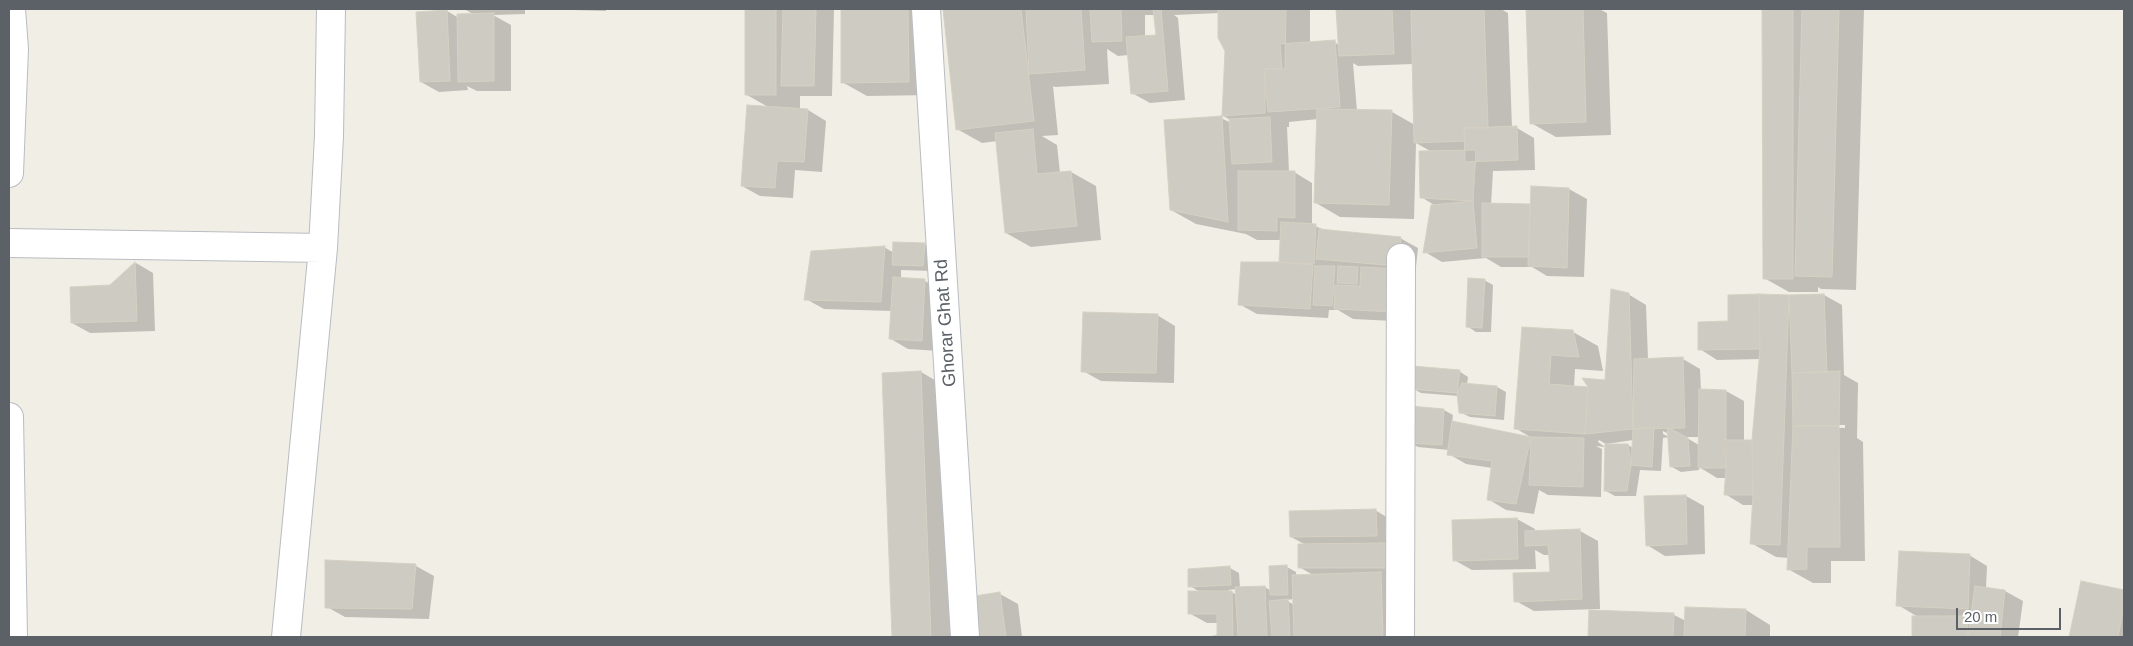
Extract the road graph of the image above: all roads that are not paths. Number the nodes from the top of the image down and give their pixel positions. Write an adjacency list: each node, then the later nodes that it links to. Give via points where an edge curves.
1 (11, 9): 4 (street)
2 (331, 9): 7 (street)
3 (926, 9): 12 (street, Ghorar Ghat Rd)
4 (12, 49): 5 (street)
5 (9, 173)
6 (9, 244): 7 (street)
7 (323, 248): 11 (street)
8 (1401, 258): 13 (street)
9 (9, 417): 10 (street)
10 (13, 637)
11 (286, 637)
12 (965, 637)
13 (1400, 637)

